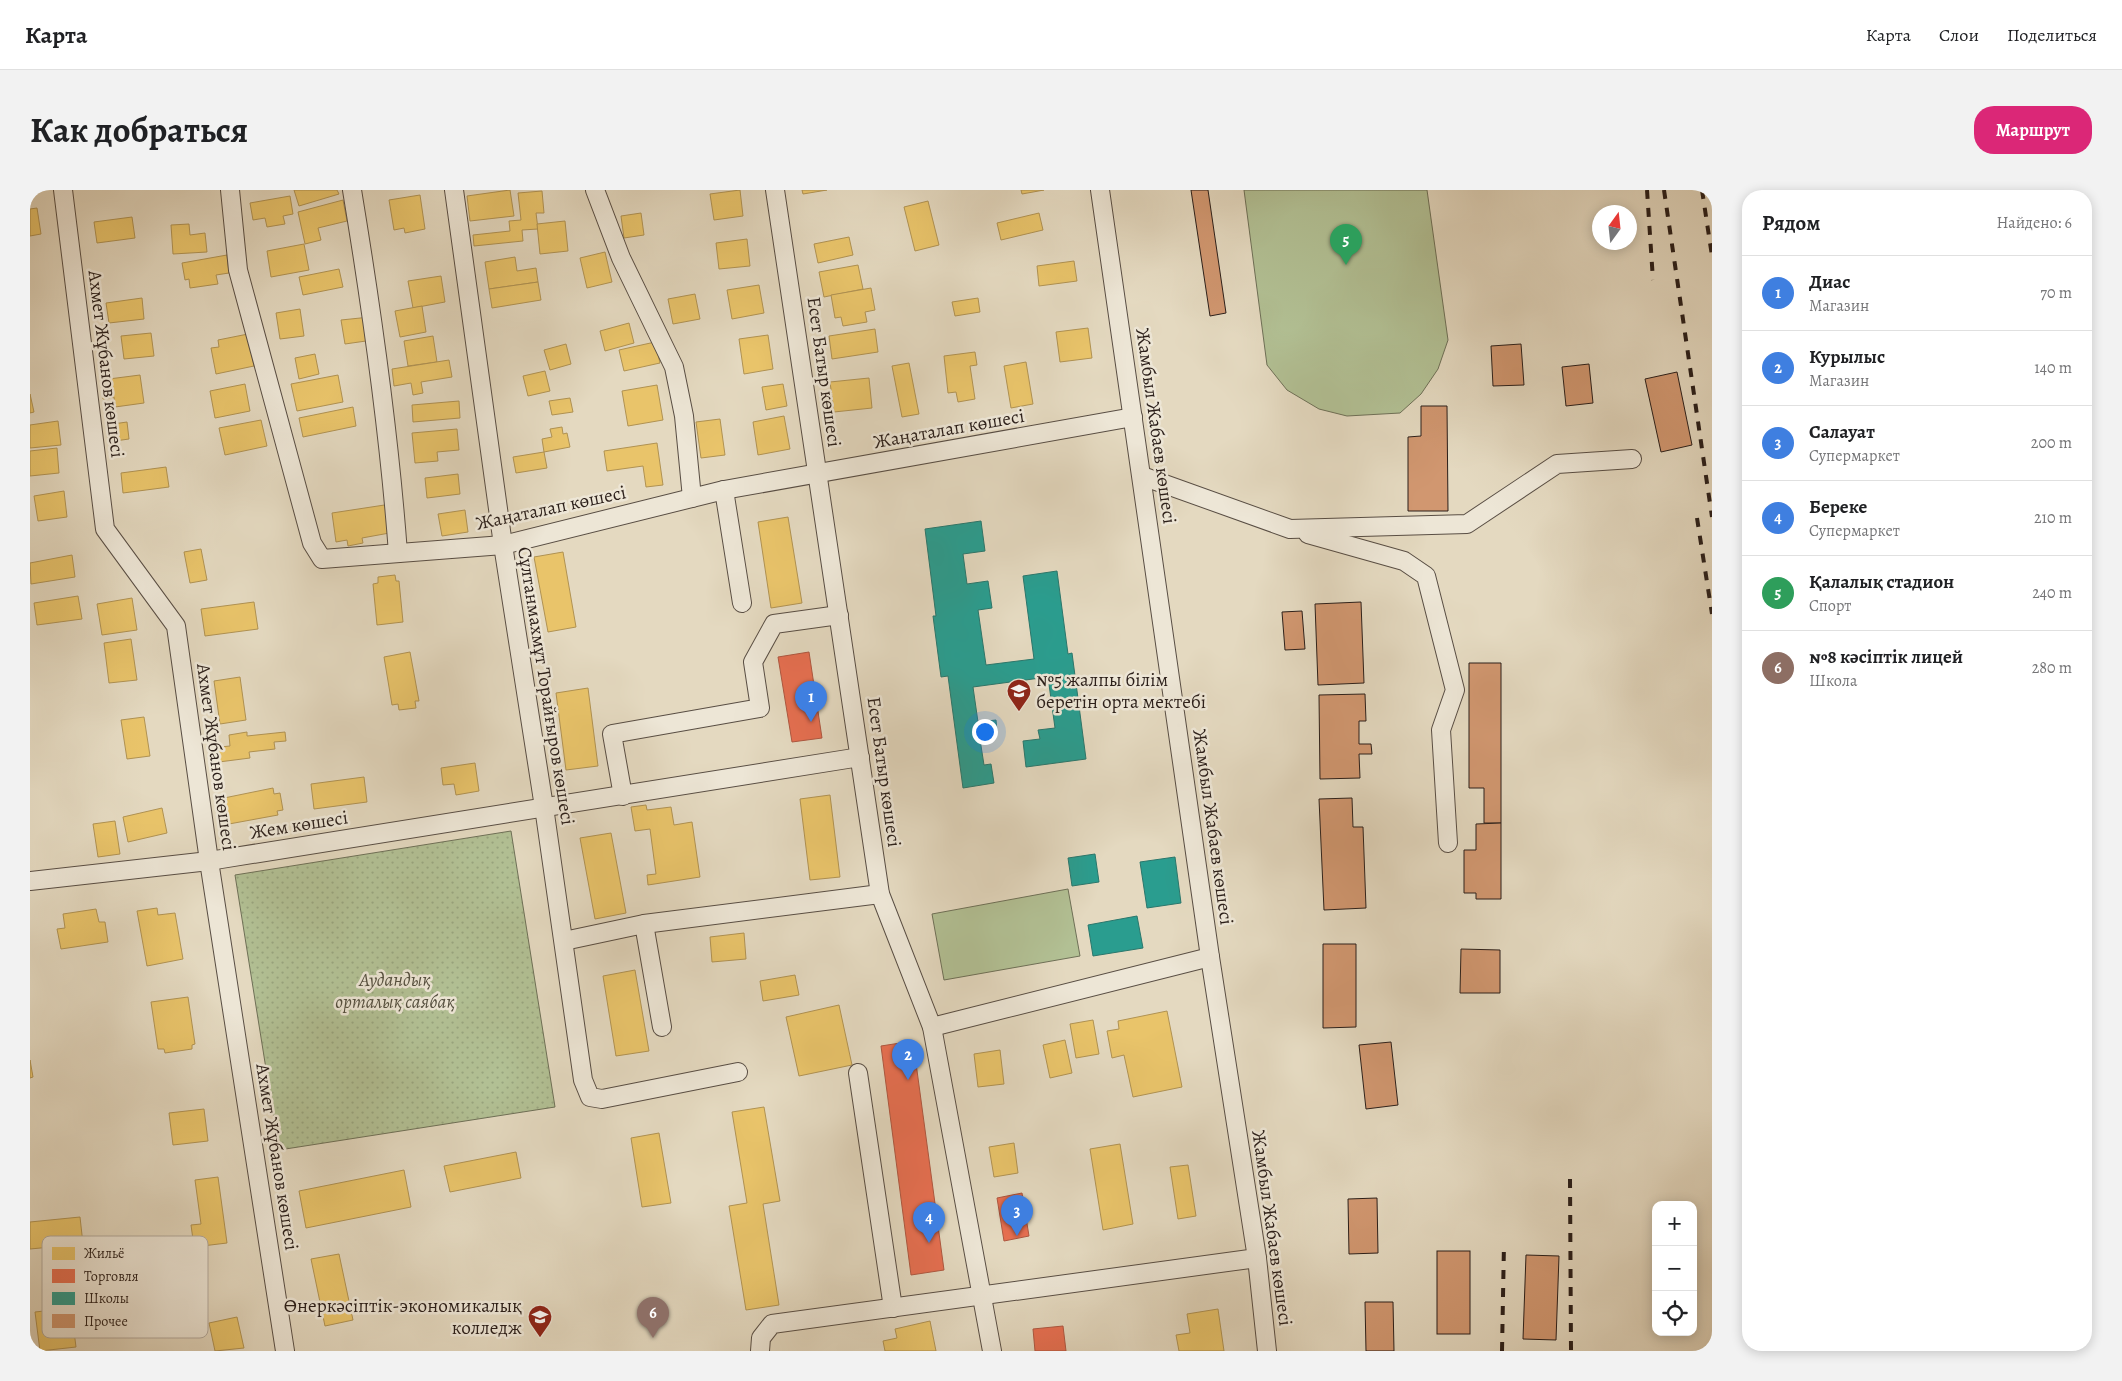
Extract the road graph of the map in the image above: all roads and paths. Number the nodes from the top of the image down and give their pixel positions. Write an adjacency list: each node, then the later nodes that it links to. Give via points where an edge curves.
1 (63, 190): 23 (street, Ахмет Жұбанов көшесі, via 105,529 176,626)
2 (230, 190): 16 (street, Жаңаталап көшесі, via 238,270 312,543 322,559)
3 (352, 190): 16 (street, via 371,309 393,484)
4 (454, 190): 15 (street, Сұлтанмахмұт Торайғыров көшесі)
5 (595, 190): 13 (street, via 621,258 674,368 684,416)
6 (775, 190): 10 (street, Есет Батыр көшесі)
7 (1100, 190): 8 (street, Жамбыл Жабаев көшесі)
8 (1133, 417): 10 (street, Жаңаталап көшесі); 11 (street, Жамбыл Жабаев көшесі)
9 (1632, 459): 14 (street, via 1557,464 1467,524)
10 (818, 475): 12 (street, Жаңаталап көшесі); 18 (street, Есет Батыр көшесі)
11 (1142, 476): 14 (street); 28 (street, Жамбыл Жабаев көшесі)
12 (724, 490): 13 (street, Жаңаталап көшесі); 17 (street)
13 (692, 498): 15 (street, Жаңаталап көшесі)
14 (1290, 529): 22 (street, via 1404,561 1426,576 1455,690 1441,730)
15 (503, 544): 16 (street, Жаңаталап көшесі); 21 (street, Сұлтанмахмұт Торайғыров көшесі)
16 (398, 553)
17 (742, 603)
18 (838, 615): 19 (street, Есет Батыр көшесі); 20 (street, via 774,624 754,662 760,708 612,734)
19 (860, 757): 20 (street, Жем көшесі); 25 (street, Есет Батыр көшесі)
20 (623, 796): 21 (street, Жем көшесі)
21 (544, 807): 23 (street, Жем көшесі); 27 (street, Сұлтанмахмұт Торайғыров көшесі)
22 (1448, 843)
23 (209, 861): 24 (street, Жем көшесі); 36 (street, Ахмет Жұбанов көшесі)
24 (30, 881)
25 (880, 894): 26 (street); 30 (street, Есет Батыр көшесі)
26 (644, 924): 27 (street); 29 (street)
27 (564, 941): 31 (street, Сұлтанмахмұт Торайғыров көшесі, via 583,1080 590,1098)
28 (1210, 957): 30 (street); 33 (street, Жамбыл Жабаев көшесі)
29 (662, 1027)
30 (932, 1027): 34 (street, Есет Батыр көшесі)
31 (738, 1072)
32 (858, 1073): 35 (street)
33 (1257, 1258): 34 (street); 39 (street, Жамбыл Жабаев көшесі)
34 (981, 1295): 35 (street); 38 (street, Есет Батыр көшесі)
35 (893, 1308): 37 (street, via 772,1324 761,1338)
36 (285, 1351)
37 (760, 1351)
38 (992, 1351)
39 (1267, 1351)

